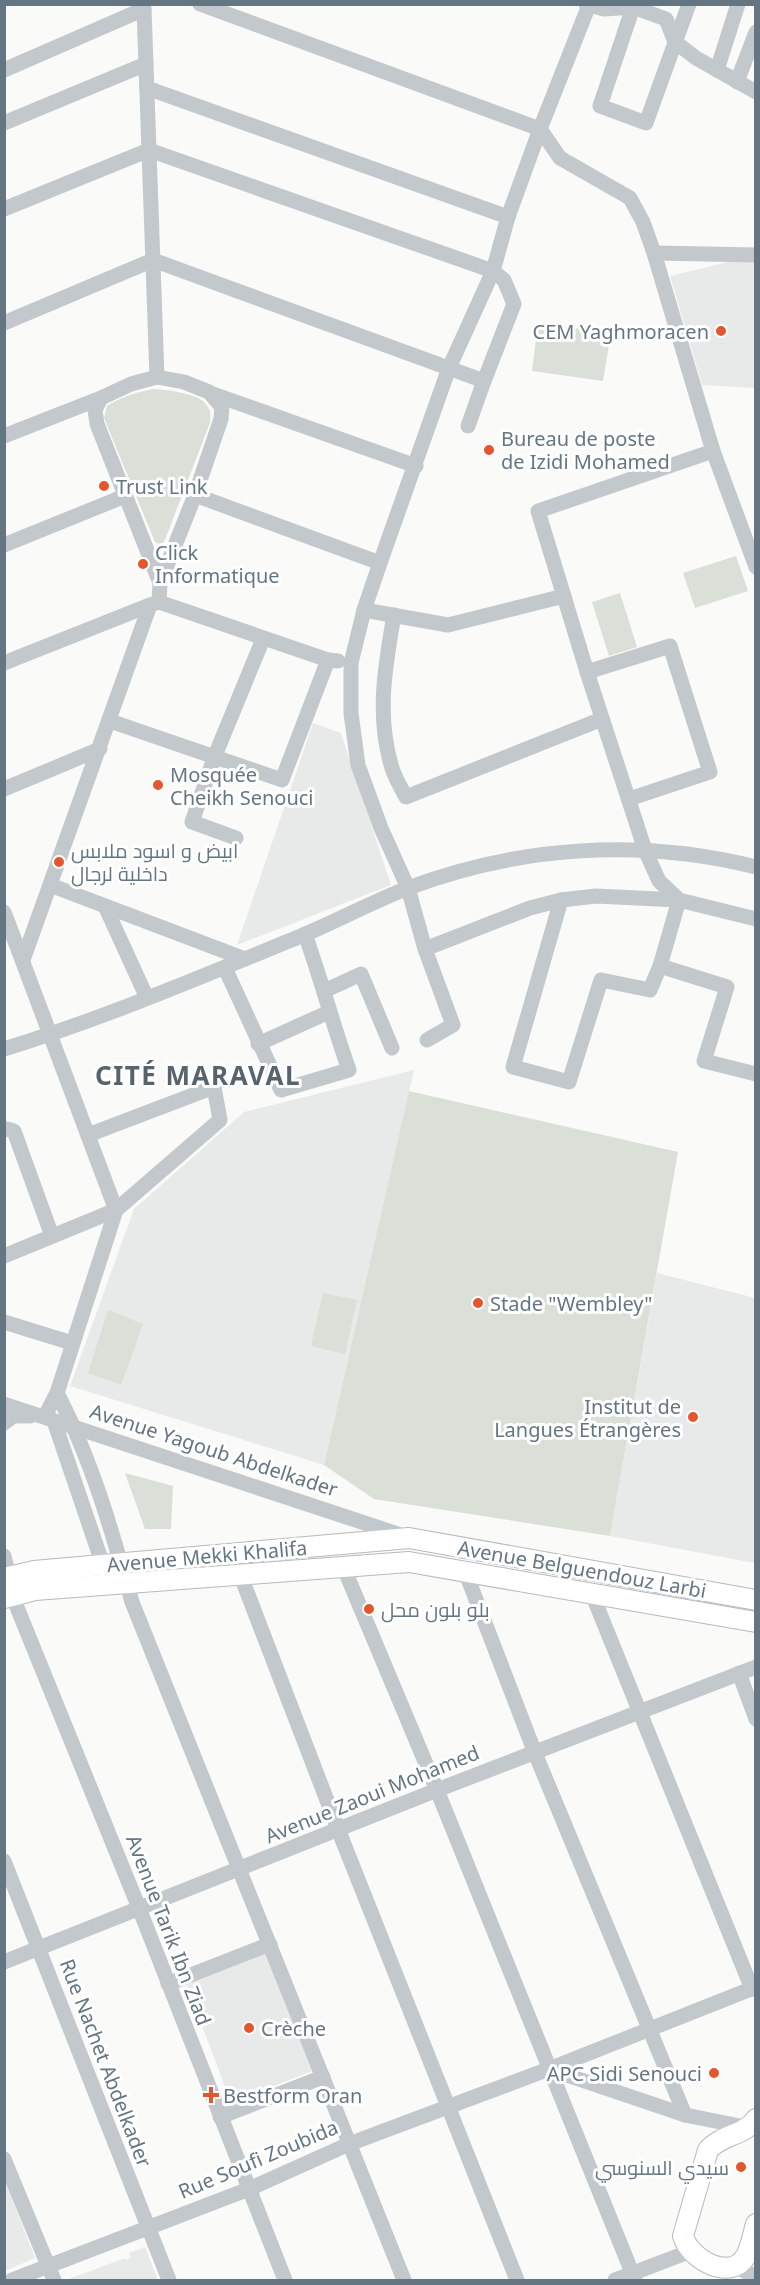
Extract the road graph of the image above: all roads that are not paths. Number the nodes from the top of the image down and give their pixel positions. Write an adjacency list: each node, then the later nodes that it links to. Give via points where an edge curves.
1 (200, 4): 16 (street)
2 (688, 4): 8 (street)
3 (738, 4): 11 (street)
4 (588, 5): 5 (street, via 604,9); 16 (street)
5 (633, 6): 8 (street, via 666,19); 8 (street, via 600,106 646,123)
6 (143, 7): 9 (street); 10 (street)
7 (756, 32): 12 (street)
8 (675, 42): 11 (street)
9 (146, 64): 13 (street); 15 (street)
10 (4, 70)
11 (717, 70): 12 (street)
12 (737, 82): 14 (street)
13 (147, 88): 17 (street); 19 (street)
14 (756, 92)
15 (4, 123)
16 (540, 129): 19 (street); 20 (street, via 560,158 630,198)
17 (149, 150): 18 (street); 22 (street); 23 (street)
18 (4, 209)
19 (508, 217): 23 (street)
20 (654, 253): 21 (street); 32 (street)
21 (756, 255)
22 (153, 260): 24 (street); 25 (street); 26 (street)
23 (493, 271): 25 (street); 27 (street, via 504,280 514,304)
24 (4, 323)
25 (449, 368): 27 (street); 33 (street)
26 (156, 377): 28 (street); 29 (street)
27 (484, 381): 30 (street)
28 (209, 392): 33 (street); 34 (street, via 222,407 221,419)
29 (100, 398): 31 (street); 35 (street, via 95,410 97,424)
30 (468, 426)
31 (4, 436)
32 (713, 451): 38 (street); 40 (street, via 538,511)
33 (416, 466): 37 (street)
34 (195, 495): 37 (street); 39 (street)
35 (125, 496): 36 (street); 39 (street)
36 (4, 545)
37 (380, 563): 42 (street)
38 (756, 567)
39 (160, 583): 41 (street)
40 (564, 596): 43 (street, via 447,625); 48 (street)
41 (154, 604): 44 (street); 46 (street); 50 (street)
42 (364, 610): 43 (street); 47 (street)
43 (394, 615): 49 (street, via 382,704 392,768 406,797)
44 (263, 639): 45 (street); 52 (street)
45 (328, 660): 47 (street); 52 (street, via 282,780)
46 (4, 663)
47 (351, 663): 59 (street, via 351,713 358,765)
48 (587, 672): 49 (street); 54 (street, via 670,646 710,772)
49 (602, 719): 54 (street)
50 (111, 720): 51 (street); 52 (street)
51 (100, 749): 53 (street); 58 (street)
52 (214, 758): 55 (street, via 192,822)
53 (4, 789)
54 (629, 799): 56 (street)
55 (236, 838)
56 (645, 850): 57 (street, via 701,855); 59 (street, via 596,849 502,859); 61 (street, via 659,881)
57 (756, 867)
58 (50, 885): 62 (street); 68 (street)
59 (408, 888): 65 (street); 66 (street)
60 (561, 900): 61 (street, via 596,896); 66 (street); 69 (street, via 513,1067 569,1082 602,980 650,990)
61 (679, 900): 64 (street); 69 (street)
62 (105, 906): 67 (street); 72 (street)
63 (4, 912): 68 (street)
64 (756, 919)
65 (305, 934): 67 (street); 71 (street)
66 (425, 948): 75 (street, via 453,1025)
67 (244, 959): 70 (street)
68 (23, 960): 74 (street)
69 (660, 966): 79 (street, via 727,987 704,1061)
70 (225, 968): 72 (street); 76 (street)
71 (324, 991): 73 (street); 77 (street, via 362,974)
72 (147, 998): 74 (street)
73 (328, 1012): 76 (street); 76 (street, via 349,1070 281,1090)
74 (51, 1034): 78 (street); 81 (street)
75 (428, 1040)
76 (258, 1044)
77 (392, 1048)
78 (4, 1049)
79 (756, 1074)
80 (4, 1130): 83 (street, via 14,1131)
81 (88, 1135): 82 (street); 82 (street, via 214,1087 220,1120)
82 (116, 1210): 83 (street); 86 (street)
83 (52, 1236): 84 (street)
84 (4, 1256)
85 (4, 1322): 86 (street)
86 (72, 1343): 87 (street)
87 (57, 1393): 89 (street); 91 (street)
88 (4, 1404): 89 (street, Avenue Yagoub Abdelkader)
89 (50, 1418): 90 (street, via 13,1416); 91 (street, Avenue Yagoub Abdelkader); 97 (street)
90 (4, 1423)
91 (74, 1426): 92 (street, Avenue Yagoub Abdelkader); 97 (street)
92 (410, 1538): 93 (main road, Avenue Mekki Khalifa); 101 (main road, Avenue Belguendouz Larbi)
93 (234, 1554): 97 (main road, Avenue Mekki Khalifa); 98 (street)
94 (4, 1556): 99 (street, Avenue Tarik Ibn Ziad)
95 (343, 1566): 96 (main road, Avenue Mekki Khalifa, via 409,1562); 98 (main road, Avenue Mekki Khalifa); 108 (street)
96 (465, 1571): 100 (main road, Avenue Mekki Khalifa); 107 (street)
97 (115, 1574): 98 (main road, Avenue Mekki Khalifa); 99 (main road, Avenue Mekki Khalifa, via 35,1590); 111 (street, via 132,1602)
98 (239, 1574): 109 (street)
99 (8, 1587): 112 (street, Avenue Tarik Ibn Ziad)
100 (592, 1594): 102 (main road, Avenue Mekki Khalifa); 105 (street)
101 (756, 1600)
102 (756, 1622)
103 (756, 1667): 104 (street, Avenue Zaoui Mohamed)
104 (739, 1673): 105 (street, Avenue Zaoui Mohamed); 106 (street)
105 (640, 1711): 107 (street, Avenue Zaoui Mohamed); 117 (street)
106 (756, 1719)
107 (535, 1753): 108 (street, Avenue Zaoui Mohamed); 118 (street)
108 (437, 1790): 109 (street, Avenue Zaoui Mohamed); 119 (street)
109 (338, 1829): 111 (street, Avenue Zaoui Mohamed); 121 (street)
110 (4, 1861): 114 (street, Rue Nachet Abdelkader)
111 (240, 1869): 112 (street, Avenue Zaoui Mohamed); 113 (street)
112 (140, 1908): 114 (street, Avenue Zaoui Mohamed); 116 (street, Avenue Tarik Ibn Ziad)
113 (270, 1944): 116 (street); 120 (street)
114 (40, 1949): 115 (street, Avenue Zaoui Mohamed); 131 (street, Rue Nachet Abdelkader)
115 (4, 1962)
116 (168, 1984): 123 (street, Avenue Tarik Ibn Ziad)
117 (754, 1988): 118 (street, Rue Soufi Zoubida)
118 (649, 2029): 119 (street, Rue Soufi Zoubida); 122 (street)
119 (549, 2069): 121 (street, Rue Soufi Zoubida); 122 (street); 135 (street)
120 (323, 2077): 123 (street); 126 (street)
121 (447, 2105): 126 (street, Rue Soufi Zoubida); 141 (street)
122 (685, 2115): 124 (street)
123 (220, 2117): 129 (street, Avenue Tarik Ibn Ziad)
124 (714, 2121): 125 (street); 127 (street)
125 (754, 2130): 127 (main road, via 716,2141)
126 (349, 2144): 129 (street, Rue Soufi Zoubida); 140 (street)
127 (708, 2150): 132 (main road, via 683,2236)
128 (4, 2159): 134 (street)
129 (249, 2189): 131 (street, Rue Soufi Zoubida); 139 (street, Avenue Tarik Ibn Ziad)
130 (756, 2224): 133 (main road, via 746,2256)
131 (148, 2227): 134 (street, Rue Soufi Zoubida); 138 (street, Rue Nachet Abdelkader)
132 (693, 2254): 133 (main road); 135 (street); 143 (main road)
133 (722, 2271): 136 (street)
134 (51, 2273): 137 (street, Rue Soufi Zoubida)
135 (633, 2277): 142 (street)
136 (756, 2277)
137 (12, 2280)
138 (169, 2280)
139 (285, 2280)
140 (404, 2280)
141 (517, 2280)
142 (615, 2280)
143 (705, 2280)

